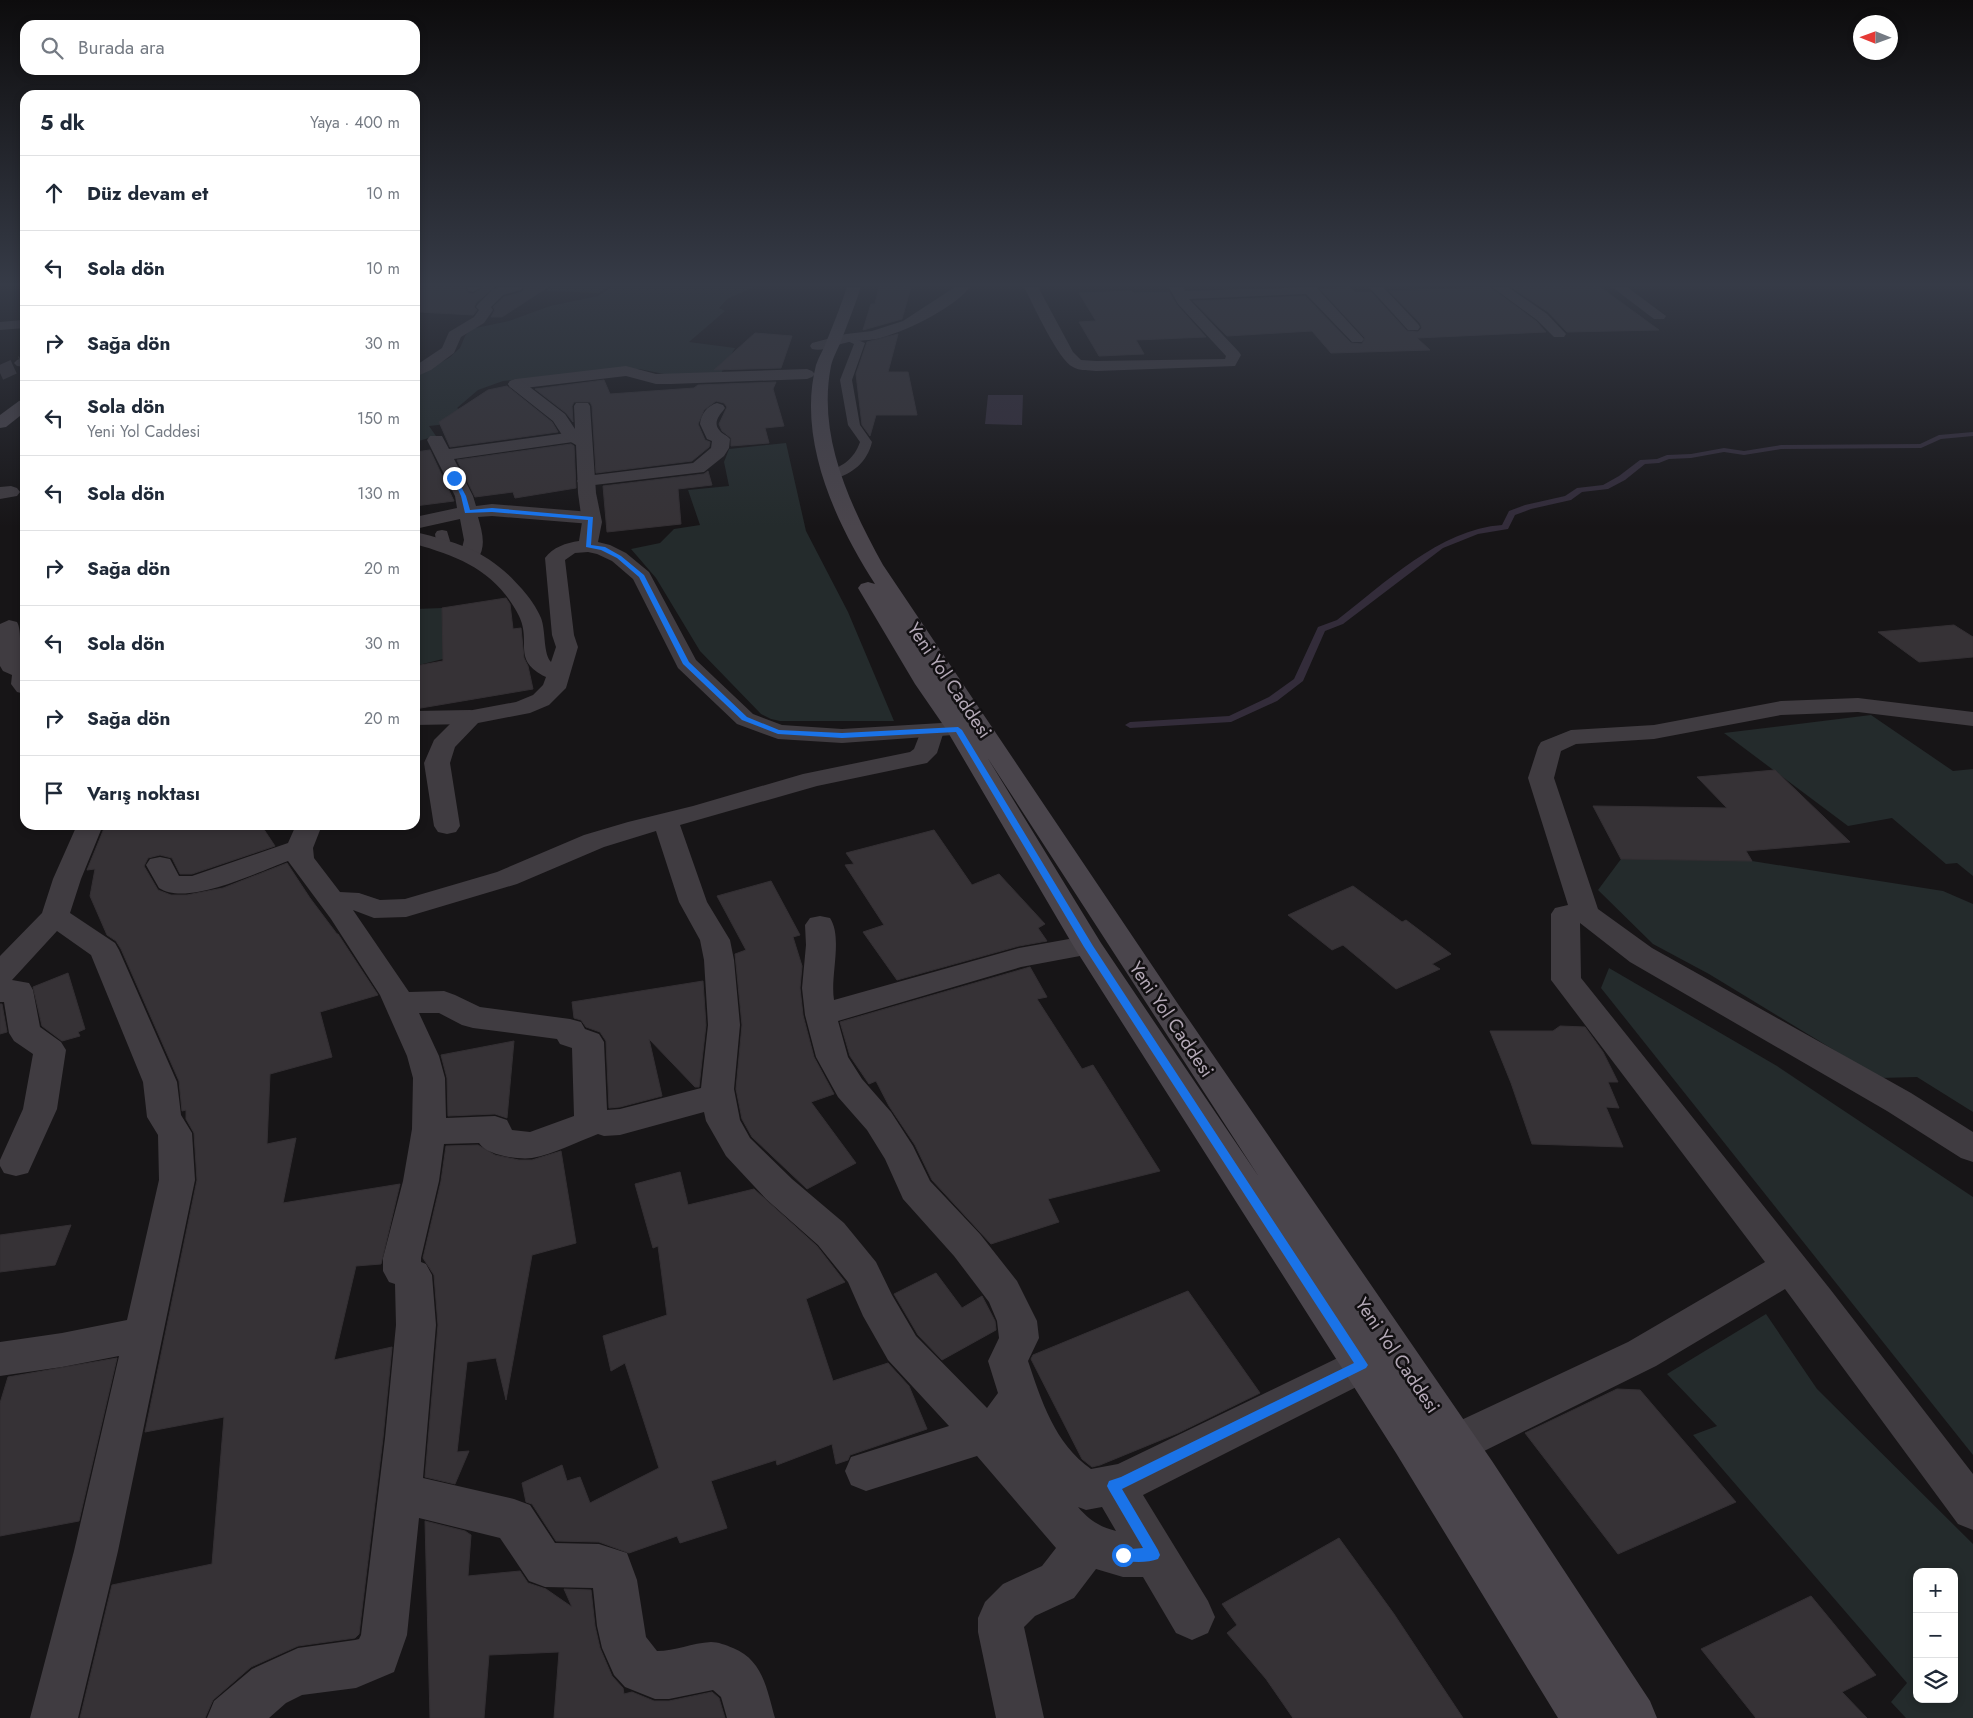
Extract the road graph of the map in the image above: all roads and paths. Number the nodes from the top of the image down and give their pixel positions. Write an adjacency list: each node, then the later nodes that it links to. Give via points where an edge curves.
1 (734, 367): 9 (street, via 671,379 656,379 626,371 516,384 559,418 570,434)
2 (820, 367): 24 (main road, Yeni Yol Caddesi, via 806,411 817,470 849,553)
3 (823, 367): 10 (main road, Yeni Yol Caddesi, via 820,417)
4 (851, 367): 10 (lane, via 846,380 854,425 866,442 862,456 850,467)
5 (582, 406): 9 (street)
6 (20, 408): 8 (main road)
7 (717, 408): 11 (street, via 709,416 708,424 714,435 721,439 722,447 706,464 698,468)
8 (0, 423)
9 (579, 440): 11 (street); 12 (street, via 440,448 464,496)
10 (833, 475): 50 (main road, Yeni Yol Caddesi, via 847,516 873,565 1135,965)
11 (586, 481): 13 (street)
12 (467, 512): 13 (street, via 492,510); 14 (street); 17 (street, via 474,540)
13 (591, 518): 16 (street)
14 (420, 522)
15 (420, 538): 17 (street, via 442,540)
16 (588, 546): 20 (street, via 570,548 554,558 567,647); 24 (street, via 619,557 642,576 686,662 745,719 778,732 842,736)
17 (470, 556): 20 (street, via 504,581 519,599 536,634 535,656 541,666)
18 (9, 627): 19 (street, via 11,666)
19 (20, 670)
20 (558, 676): 21 (street, via 554,688 534,703)
21 (470, 717): 22 (street); 26 (street, via 443,745 437,763)
22 (420, 718)
23 (1973, 719): 31 (street, via 1858,705 1781,708 1654,732 1571,737 1550,747 1541,778)
24 (945, 730): 25 (street, via 918,758 812,780); 47 (main road, Yeni Yol Caddesi)
25 (666, 822): 30 (street, via 594,841 507,878 406,908 374,909 356,899); 39 (street, via 693,902 715,940 719,960 724,1025)
26 (447, 826)
27 (88, 830): 32 (street)
28 (304, 837): 29 (street, via 184,886 170,884); 30 (street, via 300,859)
29 (160, 865)
30 (332, 902): 37 (street)
31 (1585, 913): 42 (street, via 1641,955 1900,1102); 44 (street, via 1565,914 1566,980)
32 (55, 916): 35 (street); 45 (street, via 104,950 160,1082 164,1117 175,1133 177,1180)
33 (820, 924): 38 (street, via 817,988)
34 (1069, 949): 38 (street, via 1019,958)
35 (0, 975)
36 (0, 992): 43 (street, via 18,990 25,1033 50,1050 40,1109)
37 (399, 1003): 40 (street, via 444,1002 472,1017 570,1030 571,1036 588,1042 588,1101 590,1115); 41 (street, via 424,1056 429,1078)
38 (821, 1015): 48 (street, via 832,1057 850,1088 879,1121 901,1155 916,1189 967,1245 1003,1292 1017,1322 1019,1338 1008,1361)
39 (719, 1096): 40 (street, via 620,1122); 49 (street, via 723,1120 738,1147 779,1189 831,1234 863,1273 876,1304 902,1348)
40 (597, 1121): 41 (street, via 531,1145 499,1142 494,1139 495,1129)
41 (428, 1132): 53 (street, via 421,1181 402,1258 402,1271 413,1274 416,1325)
42 (1973, 1149)
43 (16, 1163)
44 (1790, 1268): 50 (street, via 1642,1354); 54 (street)
45 (143, 1334): 46 (street); 58 (street, via 96,1551)
46 (1, 1363)
47 (1362, 1365): 52 (street); 62 (main road, Yeni Yol Caddesi, via 1417,1447)
48 (1019, 1397): 49 (street, via 1001,1422); 52 (street, via 1043,1446 1070,1481 1086,1490)
49 (986, 1434): 51 (street); 55 (street, via 1073,1534)
50 (1457, 1443): 63 (main road, Yeni Yol Caddesi)
51 (866, 1471)
52 (1113, 1486): 56 (street)
53 (400, 1495): 59 (street, via 384,1635 377,1656 356,1664 298,1672 269,1686); 60 (street, via 514,1520 544,1565 611,1569 621,1633 632,1659 646,1673 660,1677 715,1666 726,1668 738,1679)
54 (1973, 1509)
55 (1088, 1544): 56 (street, via 1123,1555); 61 (street, via 1058,1582 1019,1600 1001,1618 1001,1632)
56 (1154, 1555): 57 (street)
57 (1192, 1617)
58 (54, 1718)
59 (231, 1718)
60 (752, 1718)
61 (1020, 1718)
62 (1586, 1718)
63 (1633, 1718)

